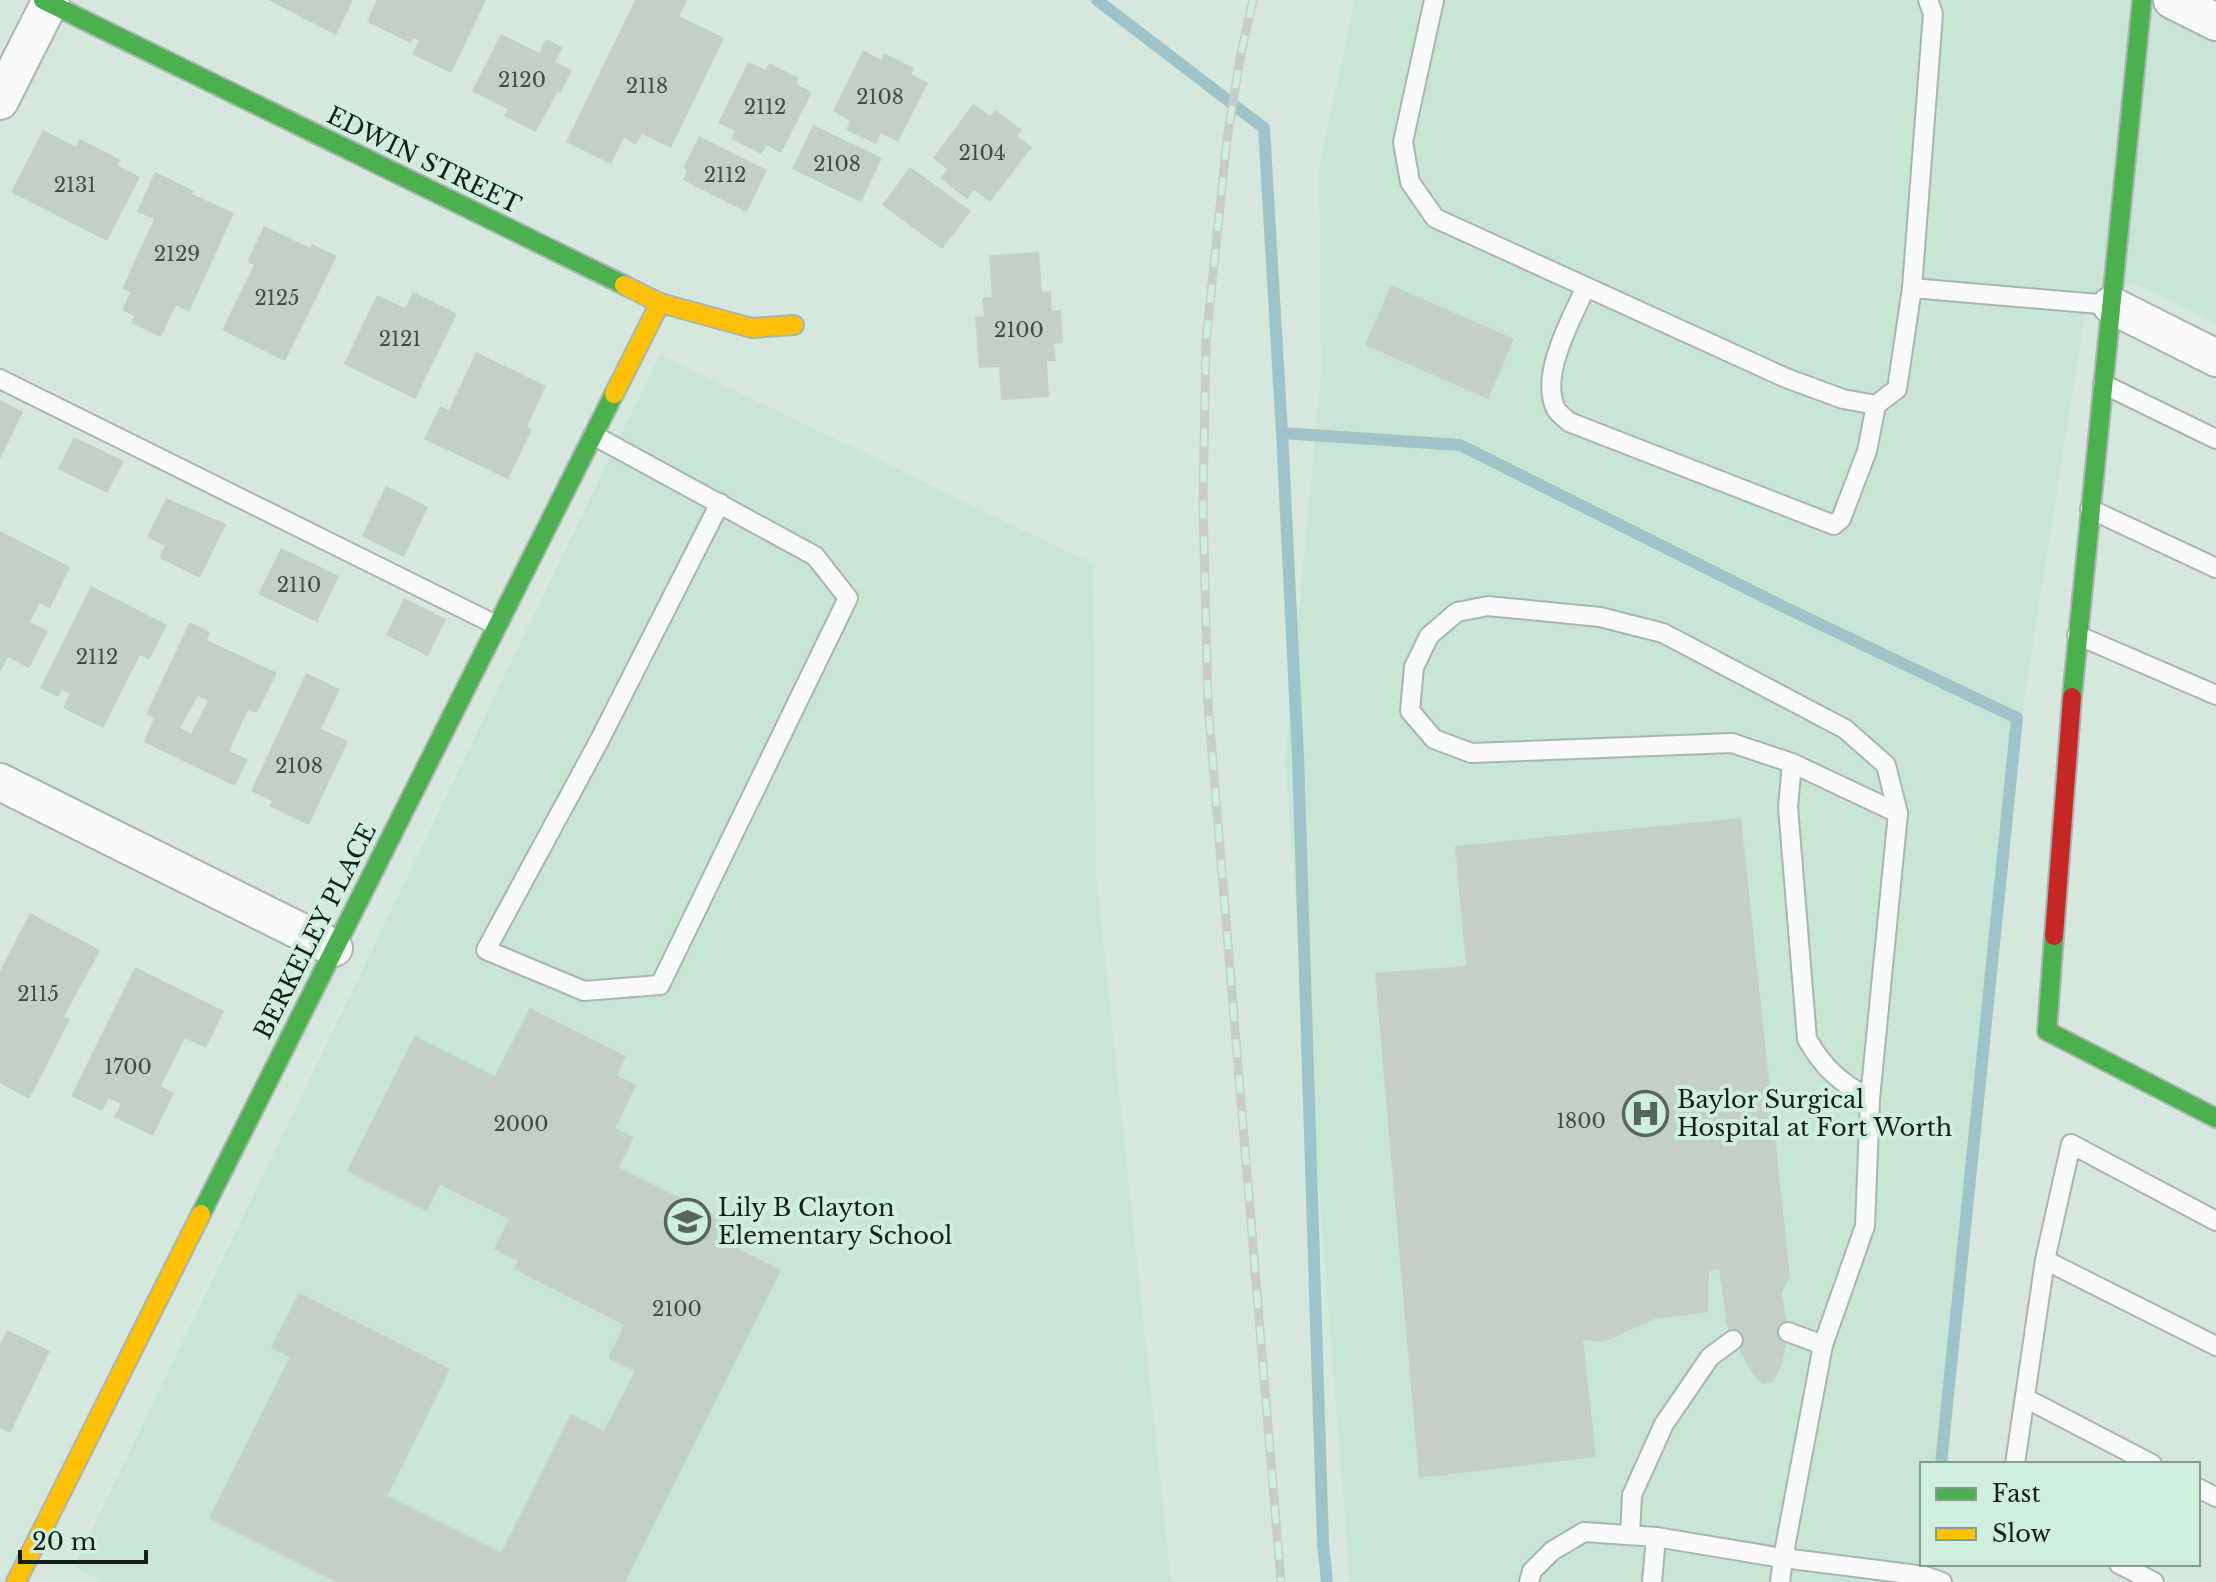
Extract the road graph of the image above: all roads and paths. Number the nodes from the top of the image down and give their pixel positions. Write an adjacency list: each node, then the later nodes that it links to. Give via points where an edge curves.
1 (1434, 0): 8 (lane, via 1403,142 1410,182 1435,218)
2 (1928, 0): 9 (lane, via 1933,14)
3 (2142, 0): 11 (street)
4 (2172, 0): 6 (street)
5 (48, 1): 7 (street); 10 (street, EDWIN STREET)
6 (2216, 22)
7 (0, 101)
8 (1586, 287): 16 (lane, via 1786,378); 16 (lane, via 1556,353 1551,385 1556,409 1569,422 1834,525 1867,451)
9 (1912, 288): 11 (lane); 16 (lane, via 1897,389)
10 (660, 303): 12 (street, EDWIN STREET, via 752,328); 17 (street, BERKELEY PLACE)
11 (2111, 305): 13 (street); 15 (street)
12 (794, 325)
13 (2216, 358)
14 (0, 379): 22 (lane)
15 (2103, 384): 18 (lane); 20 (street)
16 (1876, 405)
17 (593, 435): 19 (lane); 22 (street, BERKELEY PLACE)
18 (2216, 439)
19 (720, 503): 19 (lane, via 815,556 848,598 660,985 584,991 486,950)
20 (2090, 509): 21 (lane); 23 (street)
21 (2216, 568)
22 (496, 625): 28 (street, BERKELEY PLACE)
23 (2077, 635): 24 (lane); 30 (street, via 2047,1031)
24 (2216, 695)
25 (1792, 763): 27 (lane); 27 (lane, via 1732,743 1471,753 1434,739 1410,711 1414,667 1429,636 1457,612 1488,606 1600,617 1663,633 1845,729 1886,765); 29 (lane, via 1788,807 1807,1039 1820,1061 1846,1086)
26 (0, 782): 28 (street)
27 (1898, 813): 29 (lane)
28 (334, 948): 44 (street, BERKELEY PLACE)
29 (1870, 1099): 35 (lane, via 1865,1226)
30 (2216, 1118)
31 (2216, 1221): 32 (lane, via 2071,1144)
32 (2045, 1260): 36 (lane); 37 (lane)
33 (1788, 1332): 35 (lane)
34 (1733, 1340): 40 (lane, via 1710,1357 1664,1424 1632,1495)
35 (1823, 1345): 42 (lane)
36 (2216, 1346)
37 (2025, 1398): 38 (lane); 39 (lane)
38 (2015, 1462)
39 (2148, 1462)
40 (1630, 1535): 41 (lane); 45 (lane, via 1584,1532 1552,1551 1532,1571)
41 (1656, 1537): 42 (lane); 46 (lane)
42 (1783, 1558): 47 (lane); 48 (lane)
43 (2123, 1566): 49 (lane)
44 (16, 1582)
45 (1529, 1582)
46 (1652, 1582)
47 (1780, 1582)
48 (1942, 1582)
49 (2154, 1582)

